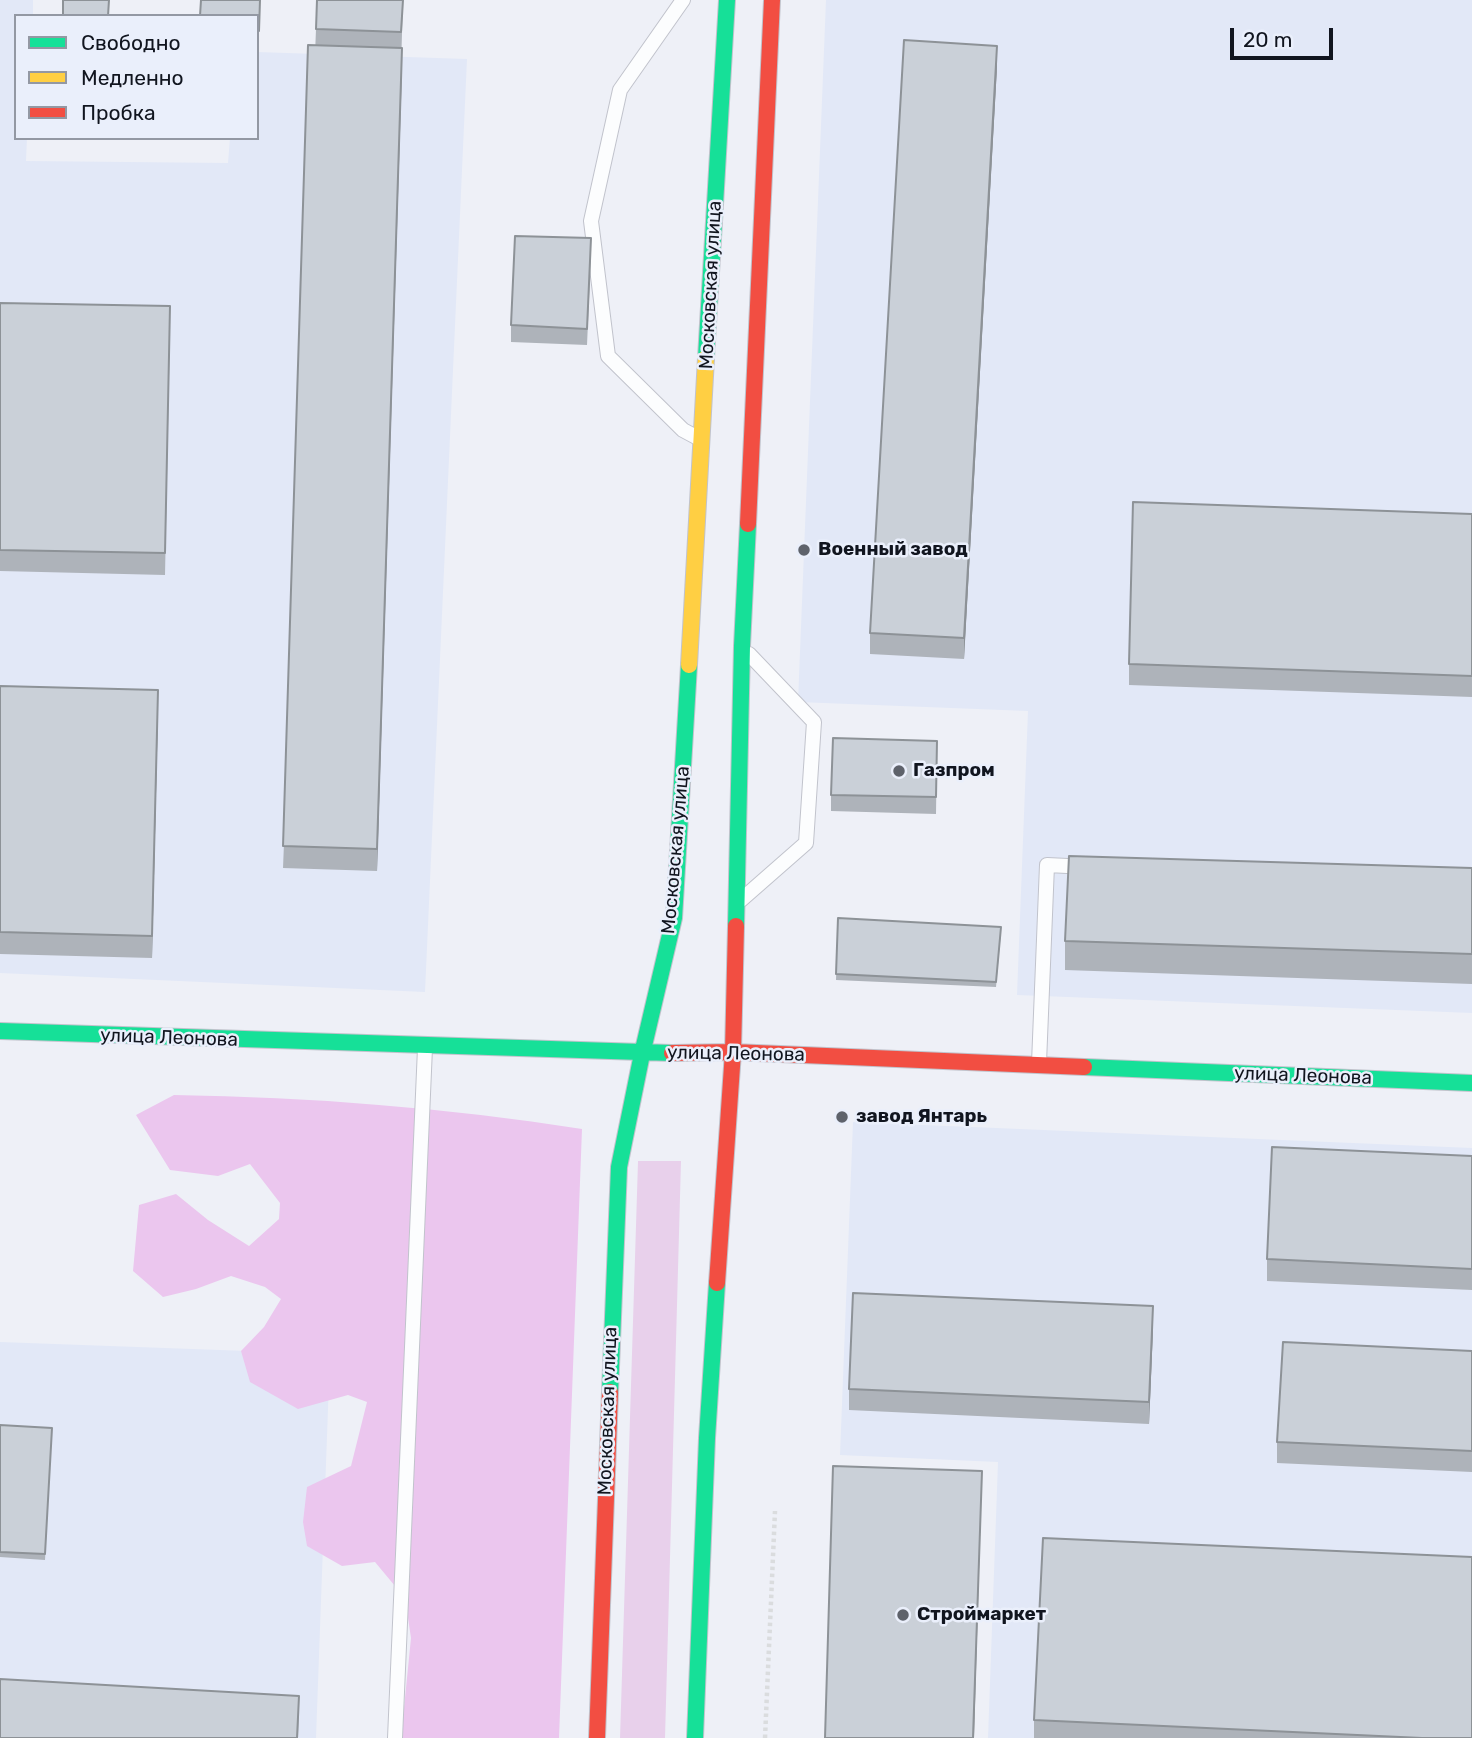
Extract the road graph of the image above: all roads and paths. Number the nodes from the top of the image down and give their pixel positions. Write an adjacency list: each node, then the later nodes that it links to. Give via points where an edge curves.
1 (683, 0): 4 (lane, via 620,90 591,221 608,356 683,430)
2 (727, 0): 4 (main road, Московская улица)
3 (772, 0): 5 (main road)
4 (703, 441): 11 (main road, Московская улица, via 674,918)
5 (742, 646): 7 (main road); 7 (lane, via 814,722 806,843)
6 (1103, 867): 12 (lane, via 1048,865)
7 (735, 906): 10 (main road)
8 (0, 1031): 9 (main road, улица Леонова)
9 (425, 1048): 11 (main road, улица Леонова); 15 (lane)
10 (733, 1052): 11 (main road, улица Леонова); 12 (main road, улица Леонова); 17 (main road, via 707,1438)
11 (642, 1054): 16 (main road, Московская улица, via 619,1167)
12 (1039, 1065): 13 (main road, улица Леонова)
13 (1472, 1083)
14 (775, 1511): 18 (path)
15 (395, 1738)
16 (597, 1738)
17 (695, 1738)
18 (765, 1738)

